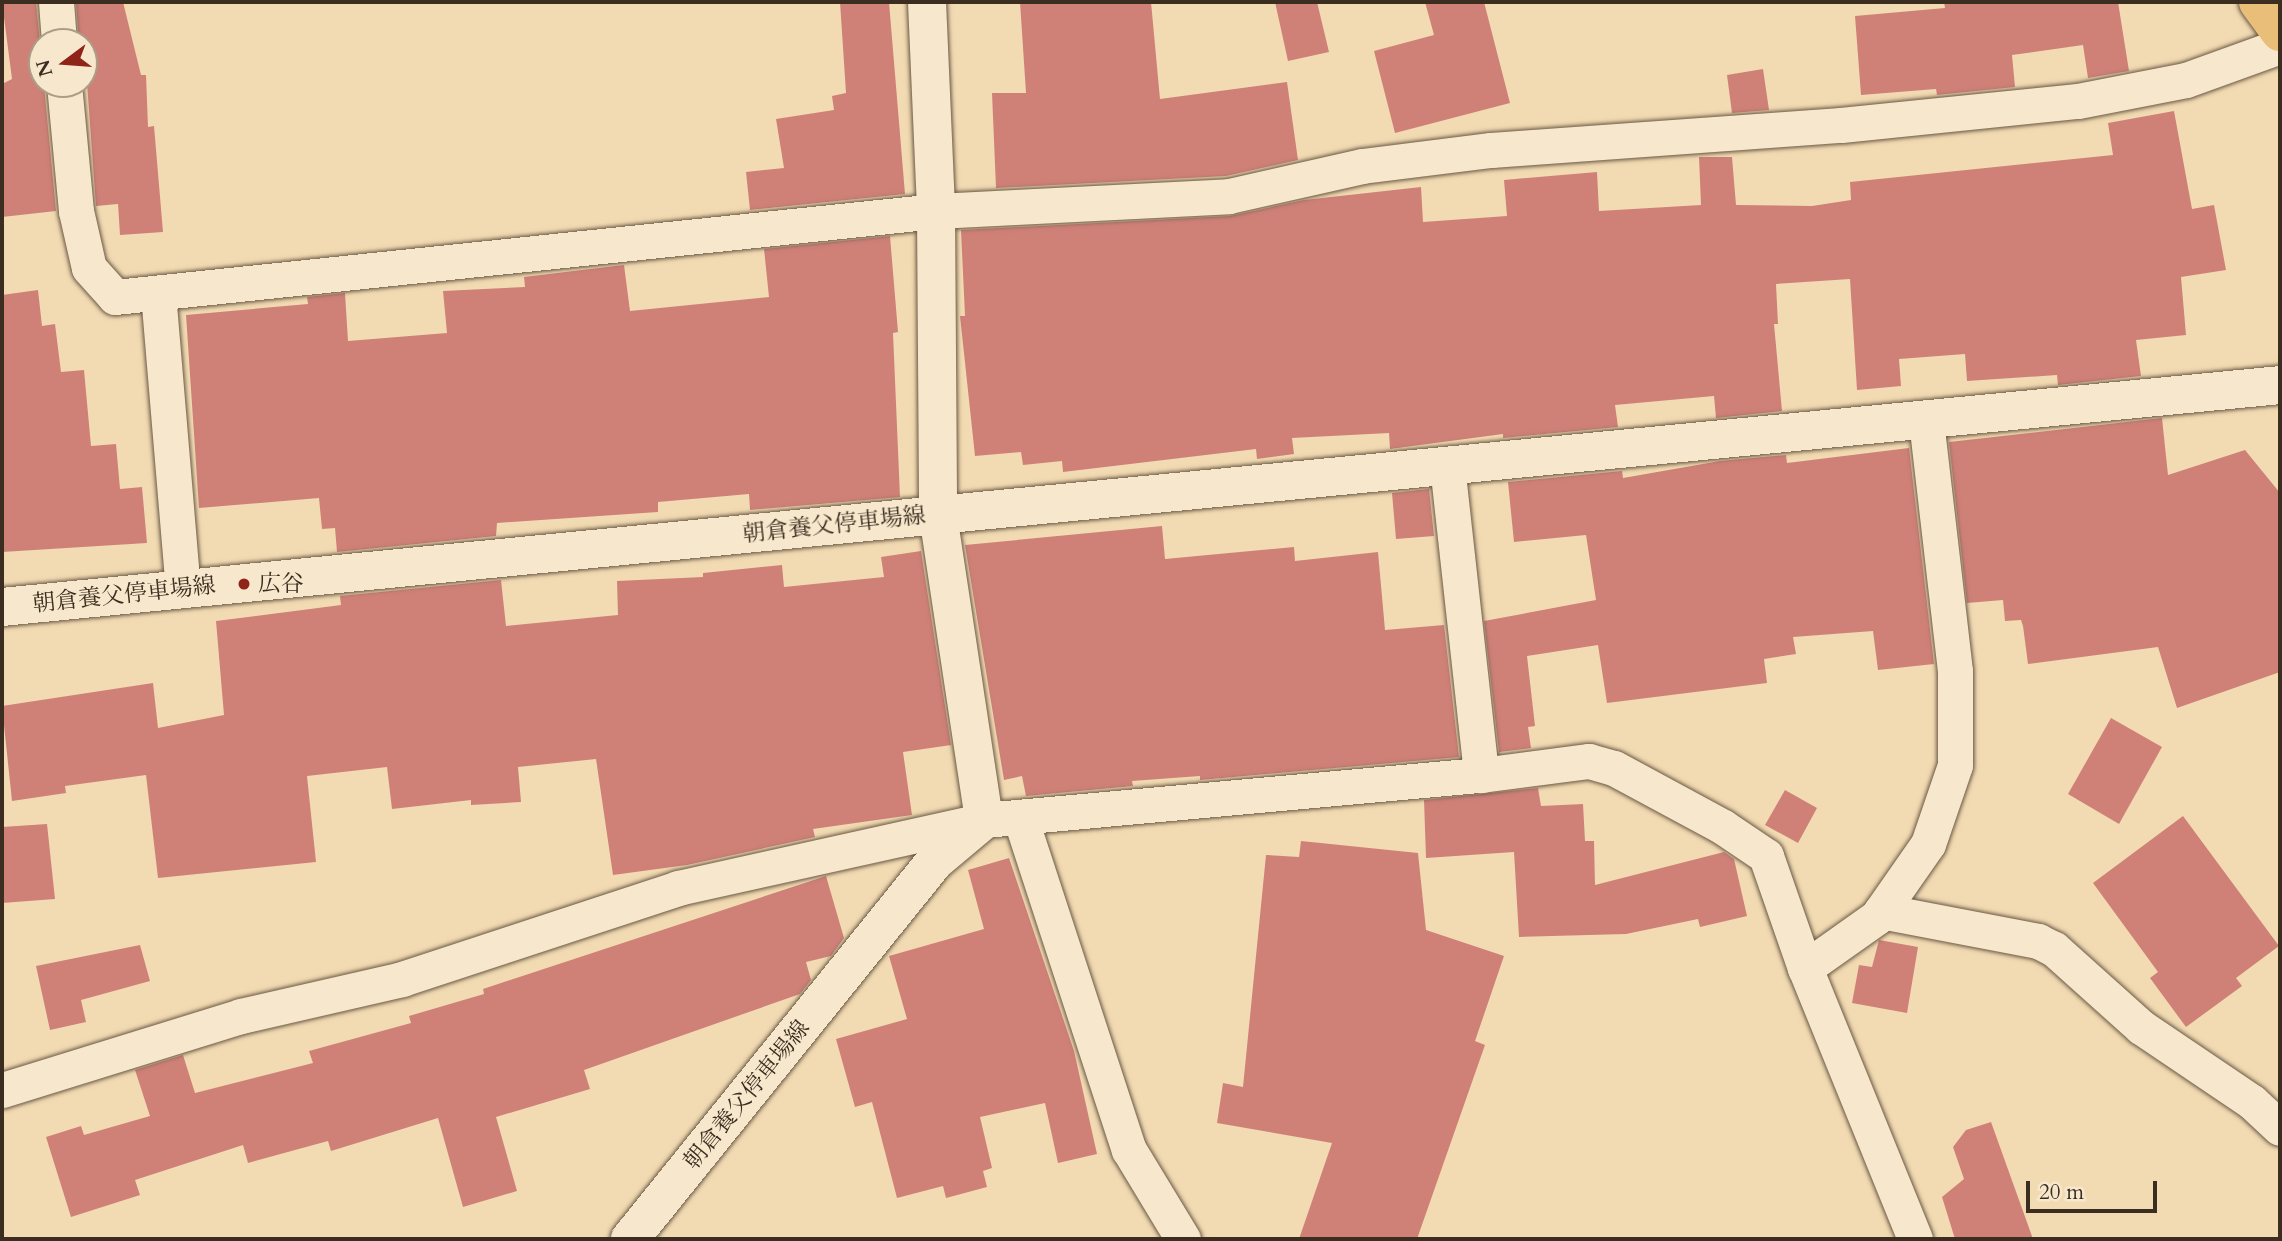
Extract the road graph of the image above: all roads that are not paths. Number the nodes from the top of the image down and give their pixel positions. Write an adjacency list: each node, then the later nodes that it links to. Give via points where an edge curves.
1 (55, 2): 4 (street)
2 (927, 2): 8 (street)
3 (2258, 2): 5 (main road)
4 (58, 28)
5 (2280, 32)
6 (2280, 46): 8 (street, via 2186,80 2078,101 1841,125 1491,150 1362,166 1229,196)
7 (65, 98): 9 (street, via 76,211 89,268 115,297)
8 (936, 211): 9 (street); 13 (street)
9 (158, 293): 14 (street)
10 (2280, 385): 11 (street)
11 (1926, 420): 12 (street); 18 (street, via 1955,671 1955,765 1928,844)
12 (1447, 466): 13 (street); 16 (street)
13 (938, 515): 14 (street, 朝倉養父停車場線); 17 (street, 朝倉養父停車場線)
14 (183, 590): 15 (street, 朝倉養父停車場線)
15 (2, 607)
16 (1481, 775): 17 (street); 19 (street, via 1589,761 1615,768 1723,827 1766,856)
17 (1002, 819): 20 (street, via 678,888 402,979 241,1016); 22 (street, 朝倉養父停車場線, via 935,861); 23 (street, via 1129,1150)
18 (1881, 911): 19 (street); 21 (street, via 2038,941 2054,949 2141,1027 2252,1102)
19 (1805, 968): 24 (street)
20 (2, 1090)
21 (2280, 1128)
22 (630, 1239)
23 (1183, 1239)
24 (1914, 1239)

